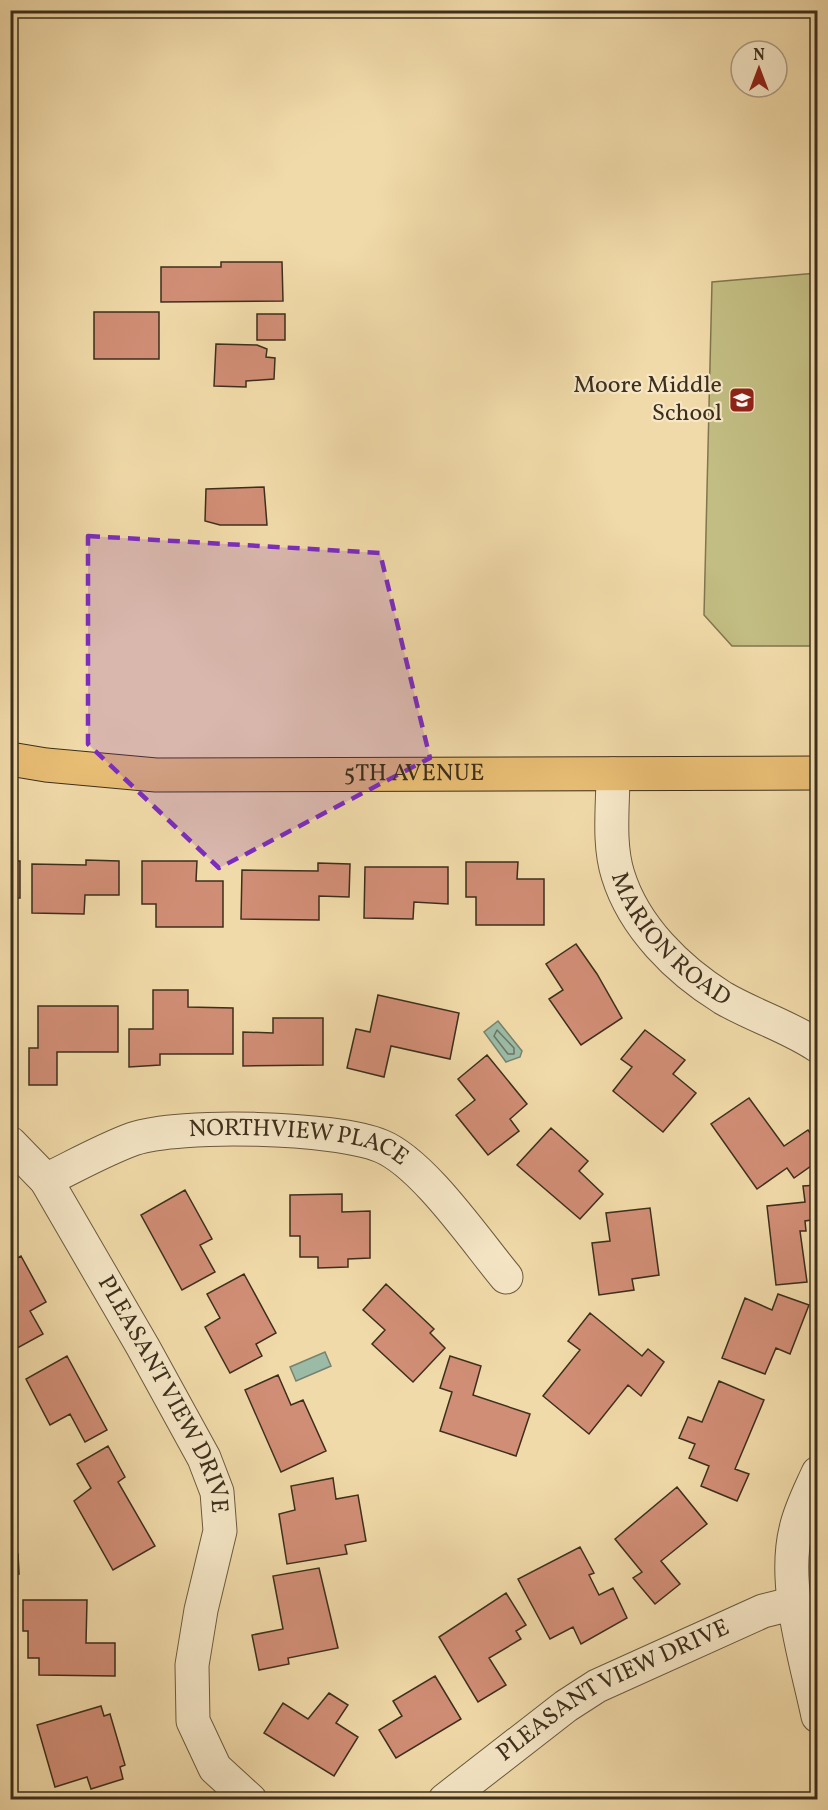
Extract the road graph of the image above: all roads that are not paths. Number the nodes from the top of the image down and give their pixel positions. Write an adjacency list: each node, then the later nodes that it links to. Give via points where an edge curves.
1 (10, 759): 3 (main road, 5TH AVENUE, via 156,775)
2 (818, 773): 3 (main road, 5TH AVENUE)
3 (613, 774): 4 (street, MARION ROAD, via 617,874 637,916 668,957 724,998)
4 (818, 1046)
5 (10, 1143): 6 (street, PLEASANT VIEW DRIVE)
6 (46, 1180): 7 (street, NORTHVIEW PLACE, via 134,1139 169,1132 215,1128 335,1135 382,1146 416,1170); 11 (street, PLEASANT VIEW DRIVE, via 144,1347 204,1458 217,1492 220,1530 192,1665 193,1721 215,1768)
7 (506, 1277)
8 (818, 1473): 9 (street, via 796,1528 791,1560)
9 (795, 1604): 10 (street); 12 (street, PLEASANT VIEW DRIVE, via 763,1611 597,1686)
10 (818, 1716)
11 (250, 1800)
12 (445, 1800)

